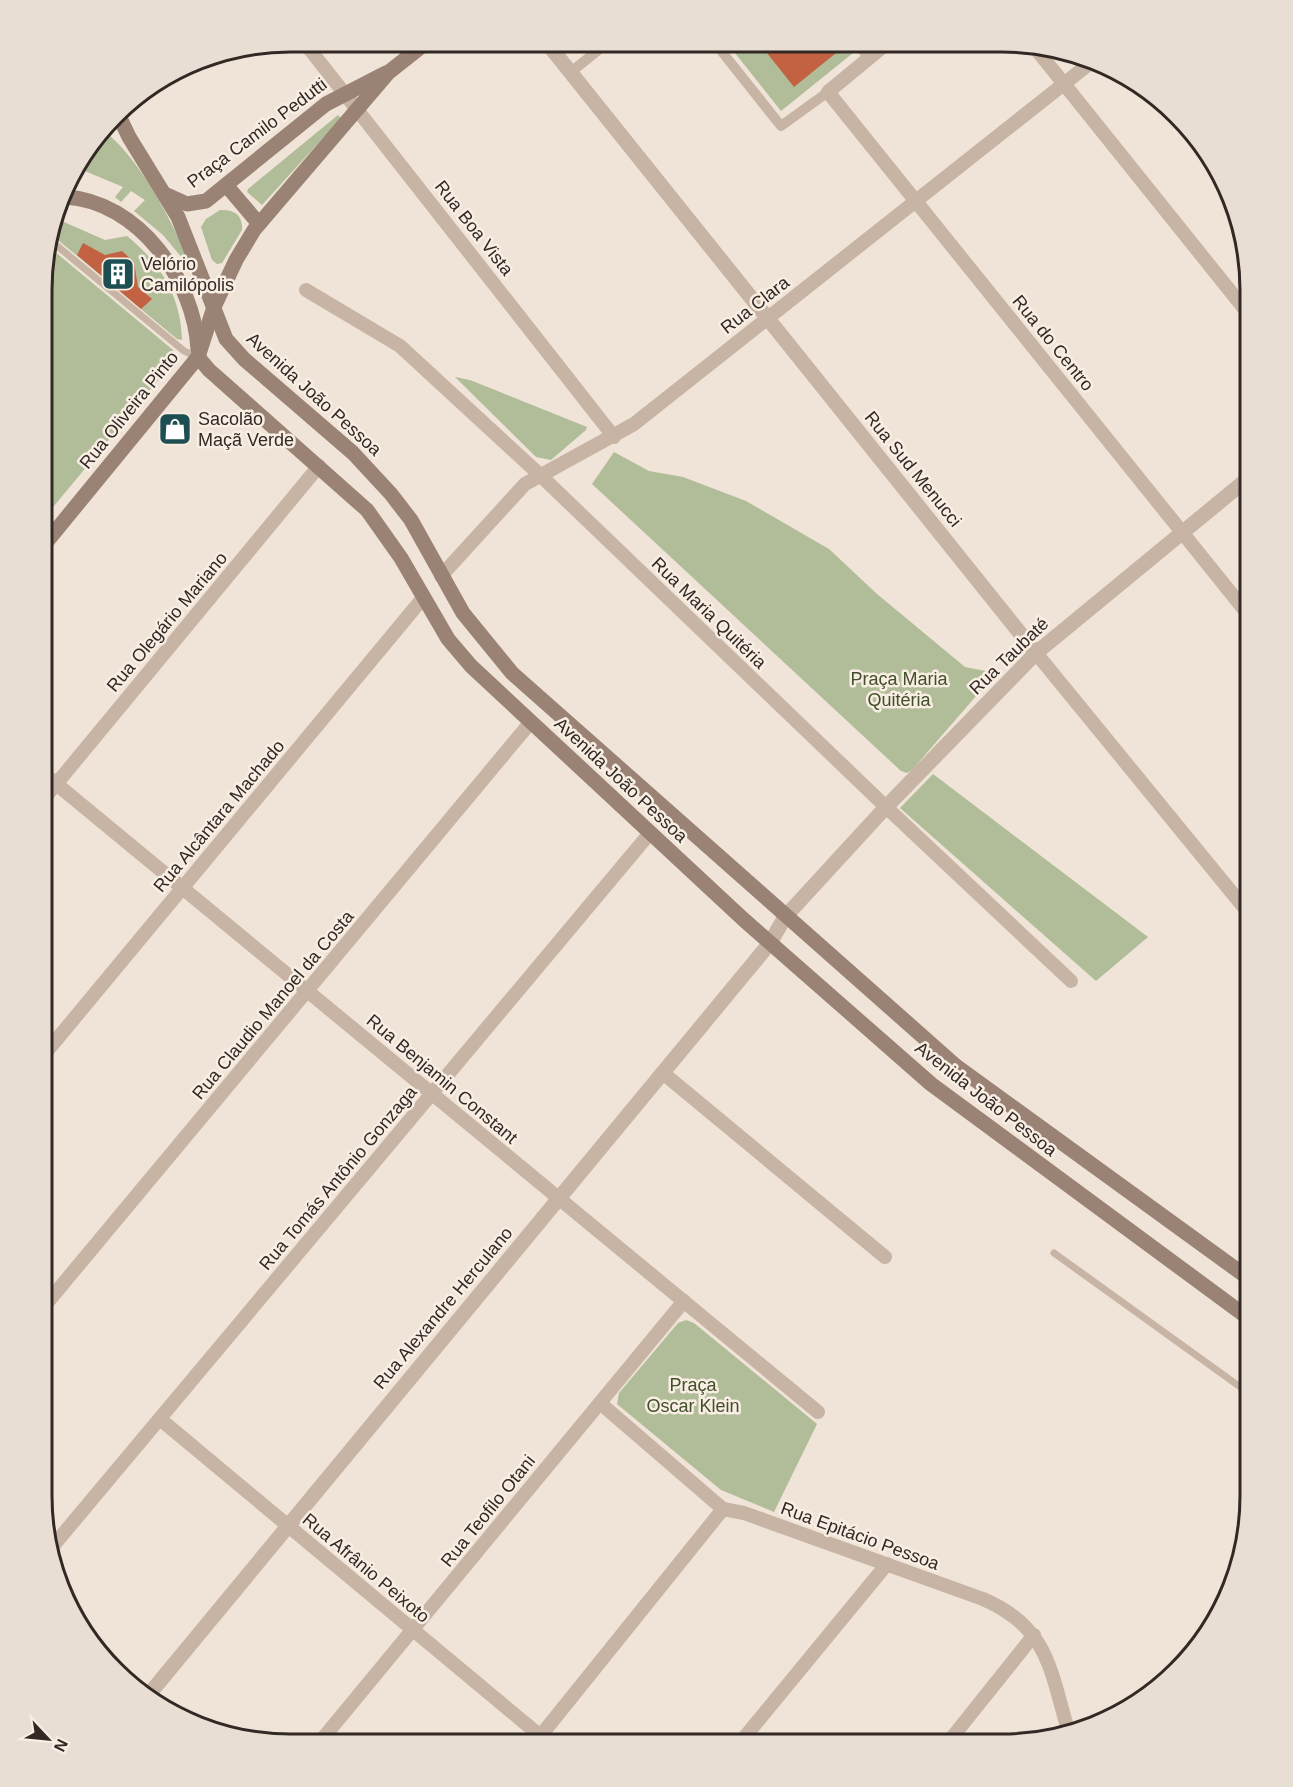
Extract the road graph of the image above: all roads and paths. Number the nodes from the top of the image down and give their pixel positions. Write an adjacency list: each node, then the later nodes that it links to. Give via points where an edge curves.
1 (312, 52): 15 (street, Rua Boa Vista)
2 (414, 52): 11 (main road)
3 (555, 52): 12 (street, Rua Sud Menucci)
4 (596, 52): 12 (street)
5 (722, 52): 14 (street, via 781,126)
6 (867, 52): 8 (street)
7 (875, 52): 8 (street)
8 (870, 56): 14 (street)
9 (1042, 56): 13 (street)
10 (1085, 67): 13 (street, Rua Clara)
11 (389, 72): 15 (main road, Praça Camilo Pedutti); 16 (main road)
12 (571, 72): 29 (street, Rua Sud Menucci)
13 (1064, 84): 23 (street, Rua Clara); 27 (street)
14 (828, 92): 23 (street, Rua do Centro)
15 (344, 93): 16 (street, Rua Boa Vista); 20 (main road, Praça Camilo Pedutti)
16 (358, 111): 24 (main road); 31 (street, Rua Boa Vista)
17 (122, 122): 19 (main road)
18 (116, 128): 19 (main road)
19 (129, 137): 21 (main road)
20 (226, 185): 21 (main road, Praça Camilo Pedutti, via 206,201 193,205); 24 (main road)
21 (167, 195): 28 (main road, Praça Camilo Pedutti)
22 (72, 198): 30 (main road, via 130,223 164,256 181,282 192,311)
23 (916, 202): 29 (street, Rua Clara); 35 (street, Rua do Centro)
24 (259, 224): 28 (main road, via 236,260)
25 (57, 246): 30 (lane, via 184,351)
26 (306, 290): 33 (street, Rua Maria Quitéria, via 400,346)
27 (1240, 303)
28 (214, 307): 30 (main road); 37 (main road, Avenida João Pessoa, via 233,348 353,453 391,494 411,520)
29 (767, 319): 31 (street, Rua Clara); 40 (street, Rua Sud Menucci)
30 (198, 357): 32 (main road, Avenida João Pessoa); 36 (main road, Rua Oliveira Pinto)
31 (614, 437): 33 (street, Rua Clara)
32 (319, 466): 38 (main road, Avenida João Pessoa, via 367,510); 43 (street, Rua Olegário Mariano)
33 (540, 476): 37 (street, Rua Clara, via 525,484); 45 (street, Rua Maria Quitéria)
34 (1240, 485): 35 (street, Rua Taubaté)
35 (1182, 533): 39 (street, Rua do Centro); 40 (street, Rua Taubaté)
36 (52, 535)
37 (441, 576): 49 (main road, Avenida João Pessoa, via 479,635 512,673)
38 (423, 598): 41 (main road, Avenida João Pessoa, via 463,657); 47 (street, Rua Alcântara Machado)
39 (1240, 604)
40 (1036, 653): 45 (street, Rua Taubaté); 48 (street, Rua Sud Menucci)
41 (530, 723): 46 (main road, Avenida João Pessoa); 52 (street, Rua Claudio Manoel da Costa)
42 (52, 781): 43 (street, Rua Benjamin Constant)
43 (56, 784): 44 (street, Rua Olegário Mariano); 47 (street, Rua Benjamin Constant)
44 (52, 789)
45 (886, 807): 49 (street, Rua Taubaté); 51 (street, Rua Maria Quitéria)
46 (650, 833): 50 (main road, Avenida João Pessoa); 55 (street, Rua Tomás Antônio Gonzaga)
47 (182, 888): 52 (street, Rua Benjamin Constant); 53 (street, Rua Alcântara Machado)
48 (1240, 903)
49 (785, 917): 50 (street, Rua Taubaté); 59 (main road, Avenida João Pessoa, via 956,1066)
50 (770, 943): 54 (street, Rua Alexandre Herculano); 62 (main road, Avenida João Pessoa, via 939,1091)
51 (1071, 981)
52 (308, 991): 55 (street, Rua Benjamin Constant); 60 (street, Rua Claudio Manoel da Costa)
53 (52, 1045)
54 (663, 1073): 56 (street, Rua Alexandre Herculano); 58 (street)
55 (432, 1094): 56 (street, Rua Benjamin Constant); 66 (street, Rua Tomás Antônio Gonzaga)
56 (559, 1199): 61 (street, Rua Benjamin Constant); 68 (street, Rua Alexandre Herculano)
57 (1054, 1253): 63 (lane)
58 (885, 1257)
59 (1240, 1272)
60 (52, 1297)
61 (684, 1301): 64 (street, Rua Teofilo Otani); 65 (street, Rua Benjamin Constant)
62 (1240, 1312)
63 (1240, 1386)
64 (600, 1403): 67 (street, Rua Epitácio Pessoa); 71 (street, Rua Teofilo Otani)
65 (818, 1412)
66 (160, 1419): 68 (street, Rua Afrânio Peixoto); 69 (street, Rua Tomás Antônio Gonzaga)
67 (723, 1509): 70 (street, Rua Epitácio Pessoa); 77 (street)
68 (288, 1526): 71 (street, Rua Afrânio Peixoto); 73 (street, Rua Alexandre Herculano)
69 (57, 1541)
70 (887, 1564): 72 (street, Rua Epitácio Pessoa, via 999,1606 1026,1624); 78 (street)
71 (412, 1630): 75 (street, Rua Teofilo Otani); 76 (street, Rua Afrânio Peixoto)
72 (1034, 1635): 74 (street, Rua Epitácio Pessoa, via 1049,1665); 79 (street)
73 (152, 1690)
74 (1067, 1725)
75 (326, 1734)
76 (533, 1734)
77 (546, 1734)
78 (746, 1734)
79 (955, 1734)

